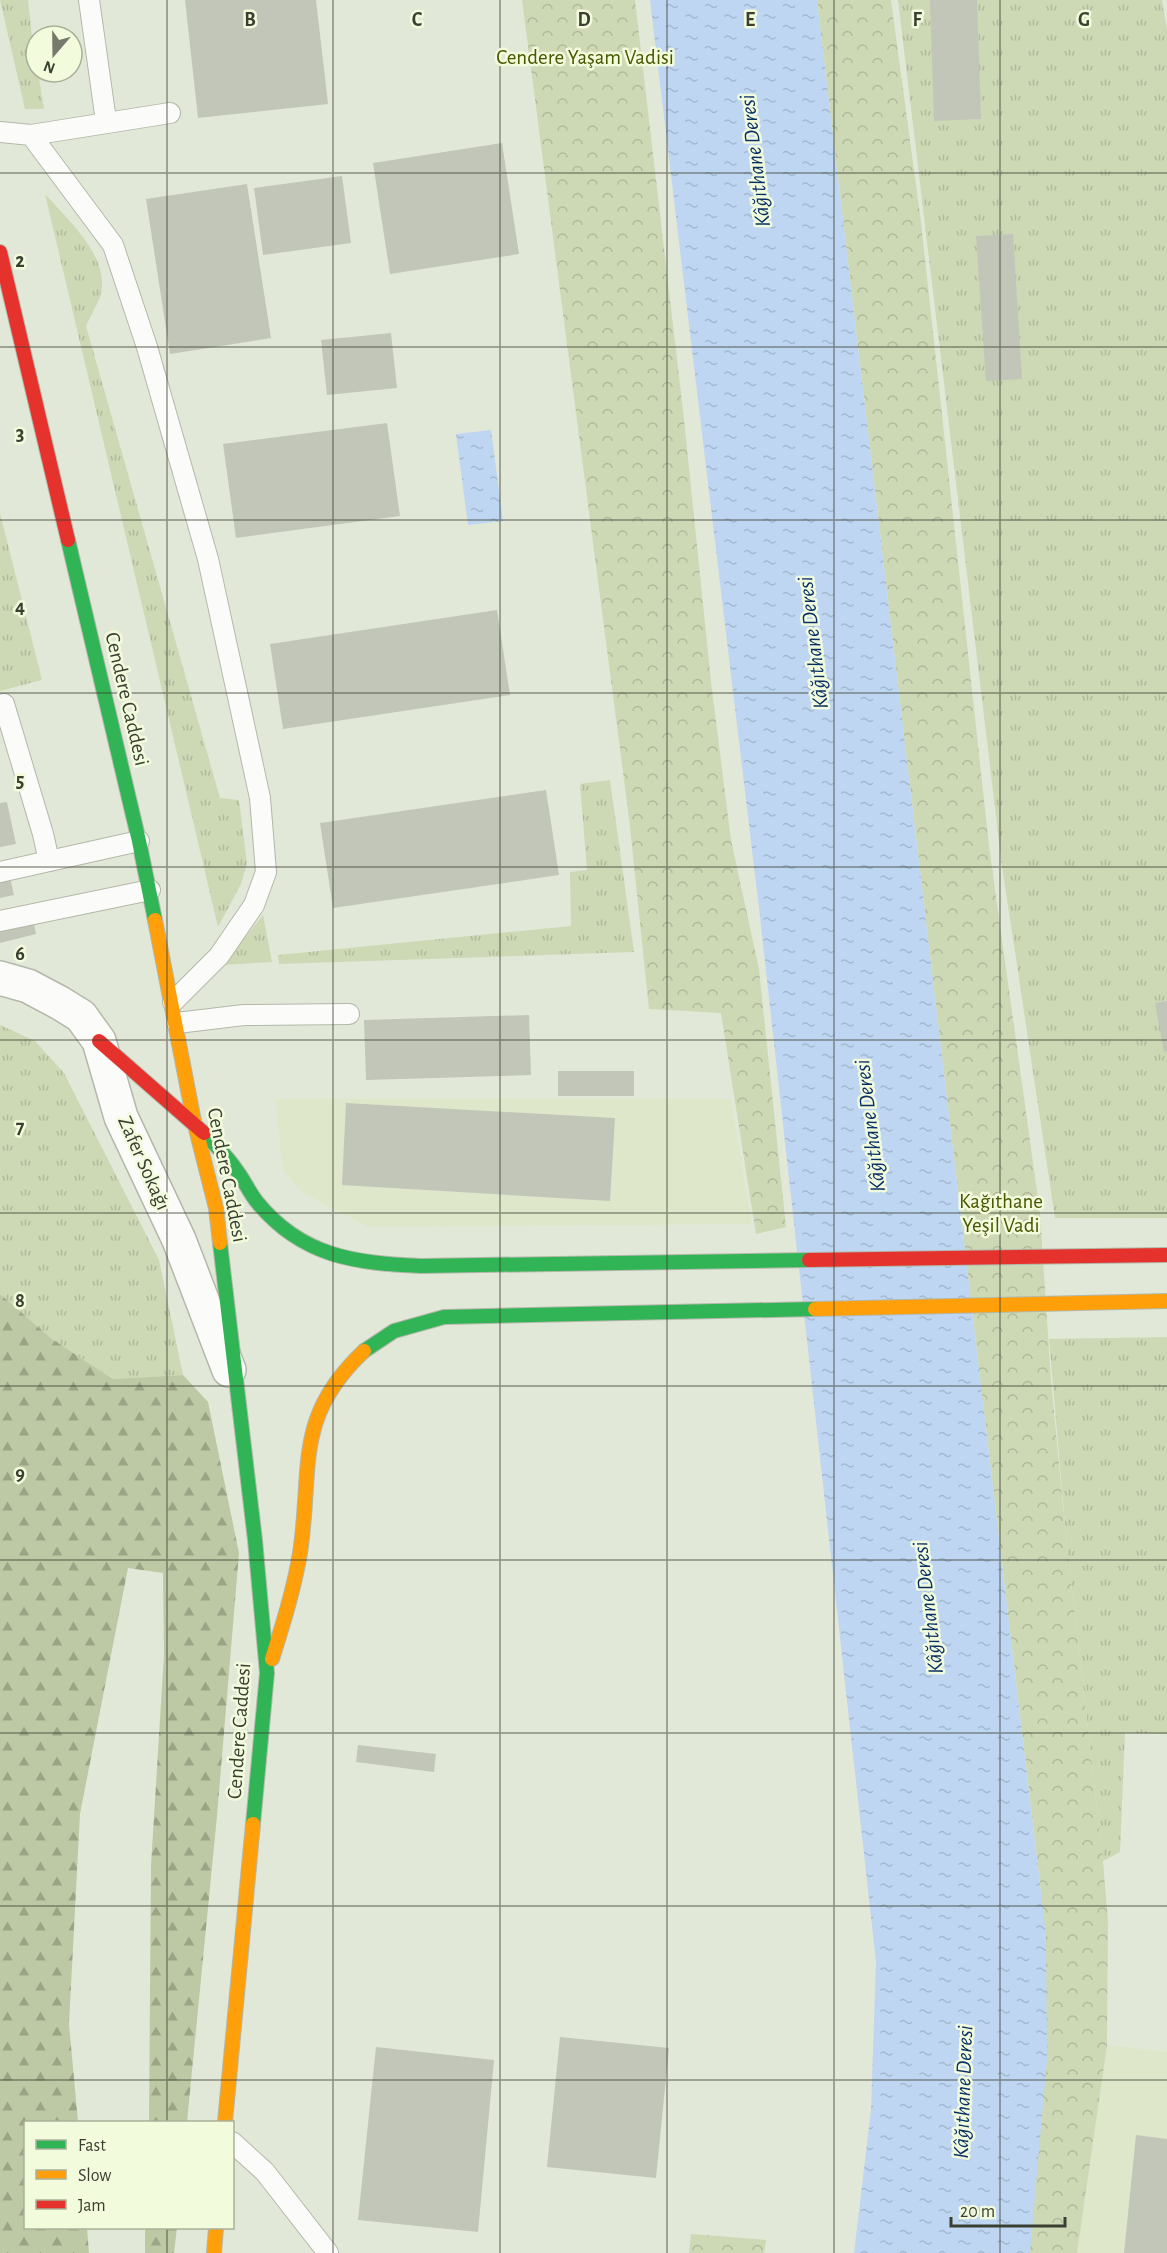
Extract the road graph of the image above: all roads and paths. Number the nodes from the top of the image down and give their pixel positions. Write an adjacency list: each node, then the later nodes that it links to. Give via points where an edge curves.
1 (89, 0): 3 (lane)
2 (170, 113): 3 (lane)
3 (106, 121): 5 (lane)
4 (0, 132): 5 (lane)
5 (31, 135): 14 (lane, via 113,245 147,346 208,559 260,798 266,872 254,905 219,956)
6 (0, 252): 8 (main road, Cendere Caddesi)
7 (4, 704): 9 (lane)
8 (139, 841): 9 (lane); 11 (main road, Cendere Caddesi)
9 (49, 861): 10 (lane)
10 (0, 872)
11 (150, 890): 12 (lane); 14 (main road, Cendere Caddesi)
12 (0, 921)
13 (0, 978): 17 (street, Zafer Sokağı, via 28,986 81,1016)
14 (172, 1002): 16 (main road, Cendere Caddesi)
15 (349, 1014): 16 (lane, via 244,1015)
16 (177, 1023): 18 (main road, Cendere Caddesi)
17 (99, 1041): 18 (main road); 21 (street, Zafer Sokağı, via 122,1117 187,1260)
18 (194, 1121): 19 (main road, via 237,1170 257,1202 290,1232 343,1259 374,1264); 21 (main road, Cendere Caddesi, via 216,1208)
19 (1167, 1255)
20 (1162, 1301): 22 (main road, via 444,1317 408,1325 380,1338 352,1363 322,1402 310,1439 299,1554 288,1608)
21 (237, 1395): 22 (main road, Cendere Caddesi)
22 (267, 1673): 23 (main road, Cendere Caddesi)
23 (225, 2121)
24 (234, 2144): 27 (lane, via 265,2172)
25 (216, 2229): 26 (main road)
26 (214, 2253)
27 (328, 2253)

